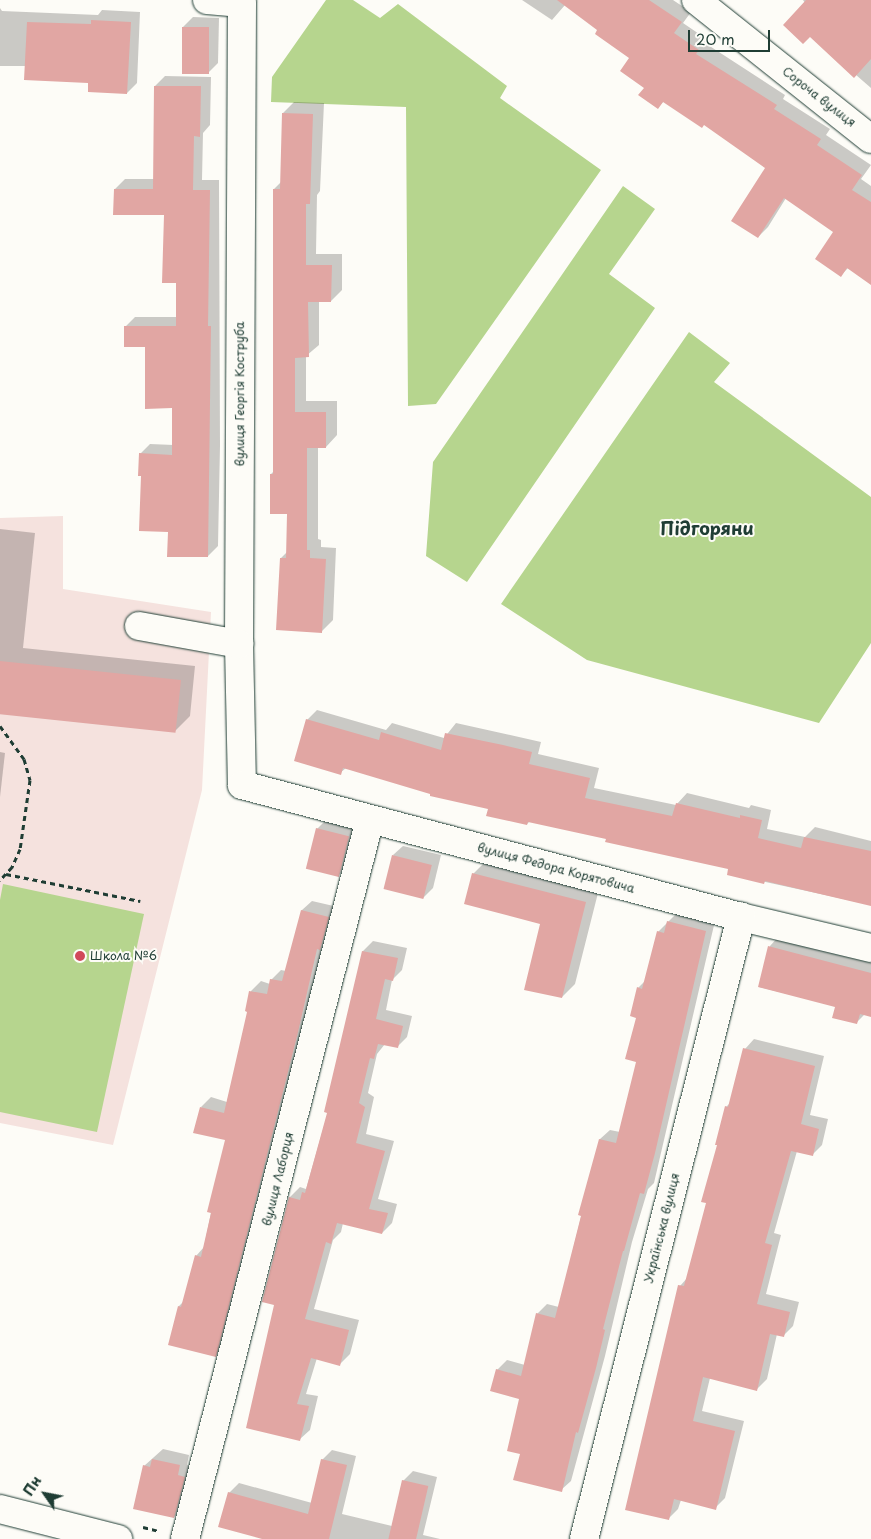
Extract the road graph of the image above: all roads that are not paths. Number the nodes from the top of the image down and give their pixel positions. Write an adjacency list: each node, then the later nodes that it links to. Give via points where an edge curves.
1 (207, 0): 5 (street, вулиця Георгія Коструба, via 242,3)
2 (696, 0): 3 (street, Сороча вулиця)
3 (871, 139)
4 (139, 626): 5 (street)
5 (239, 644): 6 (street, вулиця Георгія Коструба)
6 (242, 785): 7 (street, вулиця Федора Корятовича)
7 (370, 819): 8 (street, вулиця Федора Корятовича); 12 (street, вулиця Лаборця)
8 (741, 917): 9 (street, вулиця Федора Корятовича); 13 (street, Українська вулиця)
9 (871, 948)
10 (0, 1509): 11 (street)
11 (118, 1539)
12 (185, 1539)
13 (584, 1539)

